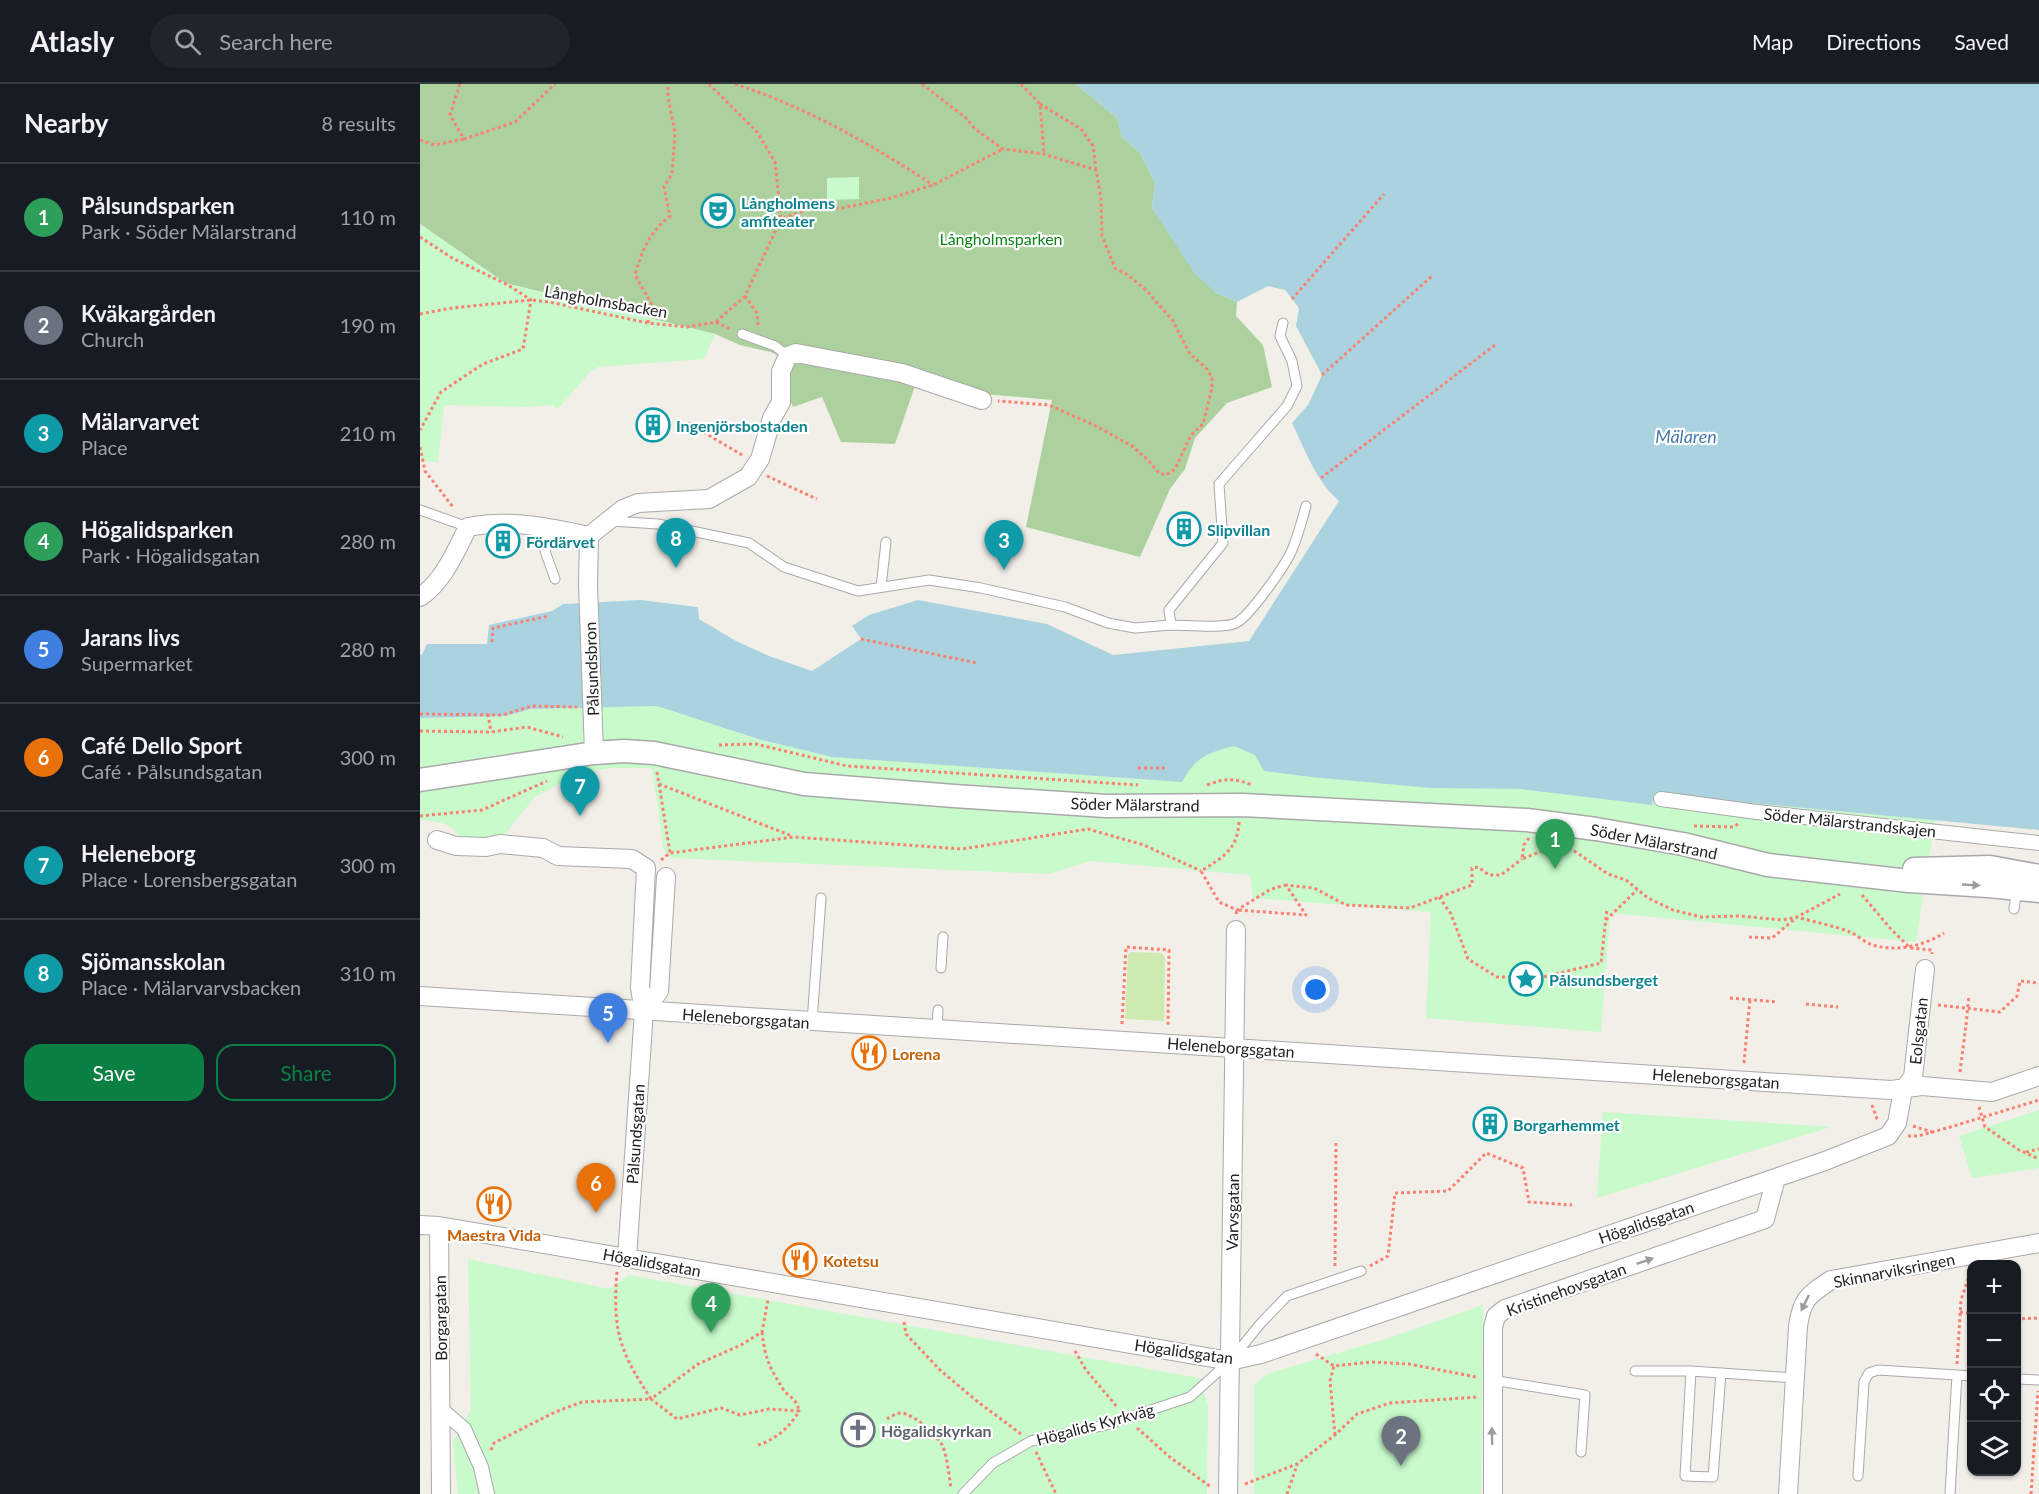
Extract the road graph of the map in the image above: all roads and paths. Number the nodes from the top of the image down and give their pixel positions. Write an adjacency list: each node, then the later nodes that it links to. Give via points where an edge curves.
1 (460, 84): 9 (path, via 450,115)
2 (555, 84): 9 (path, via 515,122)
3 (668, 84): 24 (path, via 675,133 672,174 664,187 670,216 656,227 642,251 635,275 651,303)
4 (709, 84): 16 (path, via 757,132 775,162)
5 (735, 84): 14 (path, via 819,117)
6 (922, 84): 11 (path)
7 (1021, 84): 8 (path)
8 (1040, 104): 12 (path); 13 (path, via 1081,129 1093,146)
9 (464, 139): 10 (path, via 435,145)
10 (420, 140)
11 (1004, 149): 12 (path); 14 (path)
12 (1044, 154): 13 (path)
13 (1096, 171): 31 (path, via 1102,236 1115,268 1147,291 1173,321 1190,354 1212,378 1203,424 1191,435 1175,469 1166,475 1159,473 1132,446 1049,405)
14 (933, 185): 16 (path, via 842,208 809,209)
15 (1384, 194): 20 (path)
16 (781, 219): 19 (path)
17 (420, 237): 21 (path)
18 (1433, 275): 30 (path)
19 (745, 297): 23 (path); 27 (path, via 757,313)
20 (1292, 299)
21 (531, 300): 22 (path, Långholmsbacken); 24 (path, Långholmsbacken); 33 (path, via 523,349 483,364 446,388)
22 (420, 314)
23 (716, 322): 24 (path, Långholmsbacken, via 687,327); 26 (path)
24 (648, 323)
25 (1283, 323): 49 (lane, via 1280,336 1292,361 1297,386 1287,406 1219,484 1223,543 1169,610)
26 (742, 334): 27 (lane)
27 (760, 340): 29 (lane)
28 (1495, 345): 36 (path)
29 (788, 356): 31 (street, via 796,353 902,373); 35 (street, via 781,371 781,402 771,418)
30 (1322, 375)
31 (982, 400)
32 (688, 423): 35 (path)
33 (420, 430)
34 (420, 447): 41 (path, via 425,471)
35 (755, 467): 37 (path); 40 (street, via 748,477 709,499 638,503)
36 (1321, 478)
37 (817, 499)
38 (1306, 506): 49 (lane, via 1284,565 1238,622)
39 (420, 510): 41 (lane)
40 (609, 521): 43 (street); 46 (lane, via 658,524 749,543 784,567 858,591)
41 (468, 527): 42 (street, via 492,522); 47 (street, via 430,590)
42 (550, 527): 43 (street); 45 (lane, via 545,551)
43 (589, 536): 60 (street, Pålsundsbron)
44 (886, 542): 46 (lane)
45 (555, 579)
46 (881, 587): 49 (lane, via 929,580 1065,607 1108,623 1135,628)
47 (420, 597)
48 (549, 616): 51 (path, via 493,628)
49 (1171, 625)
50 (861, 639): 52 (path)
51 (492, 642)
52 (977, 663)
53 (582, 707): 55 (path, via 532,706 502,715)
54 (420, 714): 55 (path)
55 (488, 714): 57 (path)
56 (420, 731): 57 (path)
57 (491, 732): 58 (path, via 527,727)
58 (564, 737)
59 (716, 746): 67 (path, Söder Mälarstrand, via 756,744 847,766)
60 (594, 753): 64 (street, Söder Mälarstrand); 81 (street, Söder Mälarstrand, via 654,753 804,784 954,796 1106,806 1242,805 1527,820 1661,840)
61 (656, 763): 66 (path)
62 (1138, 768): 63 (path)
63 (1167, 768)
64 (420, 780)
65 (550, 780): 70 (path, via 482,810)
66 (659, 784): 74 (path); 77 (path)
67 (1148, 786)
68 (1661, 799): 69 (street, Söder Mälarstrandskajen)
69 (1757, 812): 72 (path, Söder Mälarstrand, via 1733,827); 76 (street, Söder Mälarstrandskajen)
70 (420, 816)
71 (1239, 817): 80 (path, via 1238,836 1225,856)
72 (1686, 825)
73 (1534, 832): 78 (path, via 1524,845)
74 (794, 837): 77 (path); 80 (path, via 962,849 1088,829 1144,845)
75 (437, 840): 79 (street, via 456,846 500,844 543,848 558,856 632,859)
76 (2039, 843)
77 (670, 853): 79 (path)
78 (1522, 859): 84 (path, via 1552,847 1570,848); 86 (path, via 1501,875 1472,868 1472,885)
79 (657, 869): 110 (street, Pålsundsgatan, via 640,988)
80 (1201, 871): 82 (path, via 1219,902 1237,910 1271,889)
81 (1848, 883): 83 (street, Söder Mälarstrand, via 1959,867 1990,867); 91 (path)
82 (1286, 885): 86 (path, via 1314,888 1346,905 1410,908); 90 (path, via 1306,915)
83 (2022, 886): 85 (street, Söder Mälarstrand)
84 (1637, 890): 91 (path, via 1673,910 1701,917); 92 (path)
85 (2039, 891)
86 (1439, 897): 92 (path, via 1451,914 1468,959 1497,977 1543,977 1601,963)
87 (821, 898): 111 (lane)
88 (1607, 908): 92 (path)
89 (1873, 908): 97 (path)
90 (1255, 912)
91 (1797, 917): 96 (path, via 1772,938); 97 (path, via 1849,931 1870,944)
92 (1606, 920)
93 (1236, 930): 115 (street, Varvsgatan)
94 (1944, 933): 97 (path)
95 (943, 937): 98 (lane)
96 (1749, 937)
97 (1910, 948)
98 (941, 968)
99 (1925, 969): 106 (street, Eolsgatan)
100 (2039, 983): 106 (path, via 2019,981 2017,996 2000,1012)
101 (1969, 995): 118 (path, bridge)
102 (420, 996): 110 (street, Heleneborgsgatan)
103 (1731, 998): 104 (path)
104 (1750, 999): 105 (path); 117 (path)
105 (1777, 1002)
106 (1922, 1003): 119 (street, Eolsgatan, via 1913,1077)
107 (1806, 1004): 108 (path)
108 (1838, 1006)
109 (938, 1010): 112 (lane)
110 (644, 1011): 111 (street, Heleneborgsgatan); 133 (street, Pålsundsgatan)
111 (812, 1022): 112 (street, Heleneborgsgatan)
112 (937, 1030): 113 (street, Heleneborgsgatan)
113 (1120, 1040): 114 (street, Heleneborgsgatan); 114 (path, via 1126,947 1169,950)
114 (1167, 1043): 115 (street, Heleneborgsgatan)
115 (1234, 1047): 117 (street, Heleneborgsgatan); 145 (street, Varvsgatan)
116 (2039, 1076): 118 (street, Heleneborgsgatan, via 1992,1092)
117 (1743, 1080): 119 (street, Heleneborgsgatan)
118 (1959, 1089): 119 (street, Heleneborgsgatan, via 1922,1086)
119 (1903, 1090): 122 (street, via 1897,1123)
120 (2039, 1100): 121 (path)
121 (1982, 1118): 122 (path, via 1918,1136); 125 (path, via 1985,1127)
122 (1888, 1136): 127 (street, Högalidsgatan)
123 (1336, 1142): 135 (path)
124 (2039, 1149): 125 (path)
125 (2025, 1152): 126 (path)
126 (2039, 1159)
127 (1776, 1178): 145 (street, Högalidsgatan, via 1261,1354); 155 (street, Kristinehovsgatan, one-way to 127, via 1493,1327 1496,1316 1505,1309 1765,1219)
128 (1572, 1205): 134 (path, via 1529,1202 1523,1168 1486,1153 1448,1191 1395,1193 1388,1256)
129 (420, 1217): 131 (street, Högalidsgatan)
130 (420, 1225): 131 (street, Högalidsgatan)
131 (439, 1226): 133 (street, Högalidsgatan); 157 (street, Borgargatan)
132 (2039, 1243): 152 (street, Skinnarviksringen, one-way to 152, via 1831,1280 1808,1295 1801,1310)
133 (622, 1257): 138 (street, Högalidsgatan); 156 (path, via 615,1297 618,1328 623,1349)
134 (1361, 1271): 135 (lane, Högalids Kyrkväg)
135 (1335, 1280): 145 (lane, Högalids Kyrkväg, via 1287,1296)
136 (1967, 1282): 139 (path)
137 (768, 1301): 143 (path)
138 (902, 1305): 145 (street, Högalidsgatan); 161 (path, via 906,1334 940,1370)
139 (1960, 1312): 140 (path); 150 (path)
140 (1967, 1313)
141 (2039, 1318): 142 (path)
142 (2021, 1319)
143 (762, 1332): 156 (path, via 698,1364); 158 (path, via 765,1358 785,1392 797,1401)
144 (1316, 1354): 146 (path)
145 (1230, 1361): 161 (lane, Högalids Kyrkväg, via 1190,1397 1106,1425); 168 (street, Varvsgatan)
146 (1334, 1366): 155 (path, via 1371,1362 1409,1364); 160 (path, via 1330,1381)
147 (1635, 1371): 148 (lane)
148 (1691, 1371): 149 (lane); 149 (lane, via 1684,1476 1713,1477)
149 (1721, 1373): 152 (lane)
150 (1957, 1375): 151 (lane); 167 (lane, via 1878,1370 1869,1373 1864,1382); 177 (lane)
151 (1967, 1376)
152 (1795, 1378): 176 (street, Skinnarviksringen)
153 (2021, 1379): 154 (lane)
154 (2039, 1380): 163 (path)
155 (1492, 1389): 160 (path, via 1390,1403 1357,1414); 164 (lane, via 1585,1395); 175 (street, Kristinehovsgatan, one-way to 155)
156 (651, 1399): 158 (path, via 677,1419 721,1408 740,1414 769,1409); 166 (path, via 582,1402 555,1412 494,1443)
157 (442, 1410): 166 (street, via 464,1429); 169 (street, Borgargatan)
158 (799, 1411): 162 (path, via 794,1421 769,1442)
159 (887, 1419): 171 (path, via 900,1413 910,1415 942,1444)
160 (1335, 1435): 165 (path)
161 (1031, 1441): 172 (lane, Högalids Kyrkväg, via 993,1463); 173 (path)
162 (758, 1445)
163 (2037, 1445): 178 (path)
164 (1581, 1452)
165 (1297, 1464): 168 (path); 174 (path)
166 (481, 1467): 170 (street)
167 (1858, 1476)
168 (1228, 1492)
169 (441, 1494)
170 (487, 1494)
171 (951, 1494)
172 (963, 1494)
173 (1056, 1494)
174 (1287, 1494)
175 (1493, 1494)
176 (1788, 1494)
177 (1950, 1494)
178 (2031, 1494)

